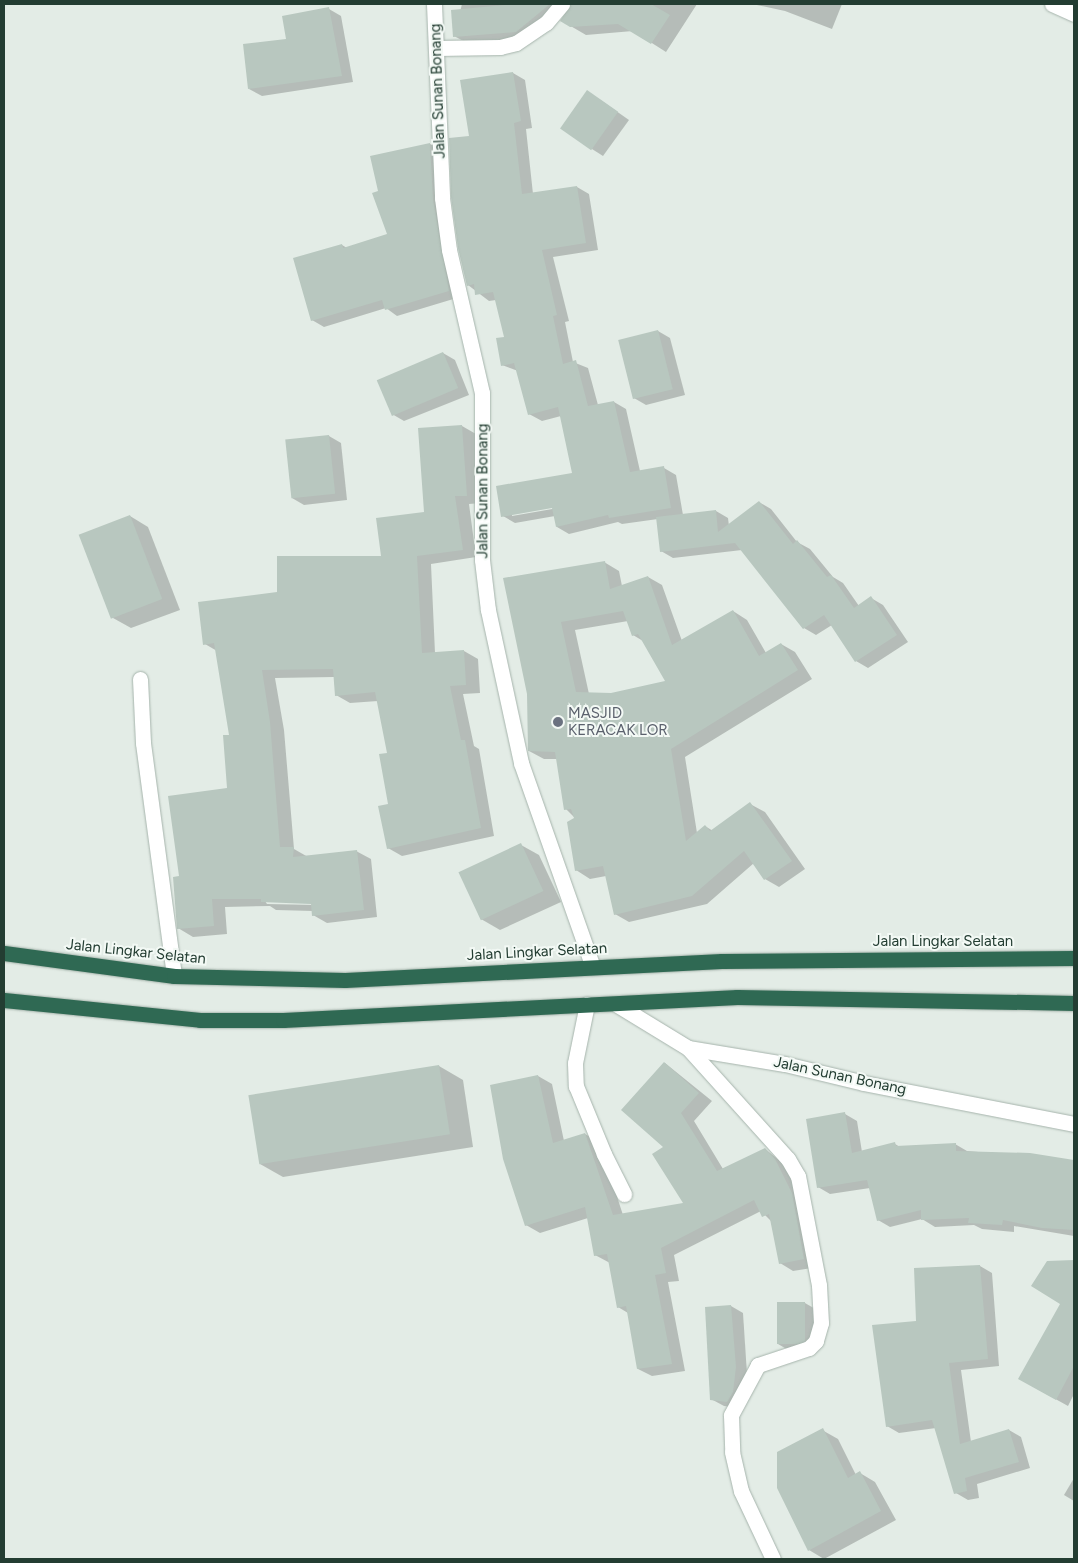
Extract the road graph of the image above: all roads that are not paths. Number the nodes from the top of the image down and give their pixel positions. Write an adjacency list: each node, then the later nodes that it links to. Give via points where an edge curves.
1 (434, 4): 5 (street, Jalan Sunan Bonang)
2 (562, 4): 5 (street, via 546,23 516,43 500,47)
3 (1052, 4): 4 (street)
4 (1074, 14)
5 (437, 48): 9 (street, Jalan Sunan Bonang, via 442,198 450,250 482,393 482,560 489,618 521,763)
6 (140, 678): 10 (street, via 143,743)
7 (4, 953): 10 (highway, Jalan Lingkar Selatan)
8 (1074, 958): 9 (highway, Jalan Lingkar Selatan, via 722,960)
9 (593, 967): 10 (highway, Jalan Lingkar Selatan, via 345,980)
10 (174, 976)
11 (4, 1000): 13 (highway, via 200,1020 283,1020)
12 (1074, 1002): 14 (highway, via 790,997)
13 (587, 1004): 14 (highway); 17 (street, via 575,1063 576,1086)
14 (616, 1004): 15 (street, Jalan Sunan Bonang)
15 (688, 1048): 16 (street, Jalan Sunan Bonang, via 785,1064 864,1083); 18 (street, via 788,1159 798,1176 818,1285 821,1322 816,1342 809,1348 758,1365 731,1415 732,1452 741,1491)
16 (1074, 1124)
17 (624, 1194)
18 (773, 1559)

